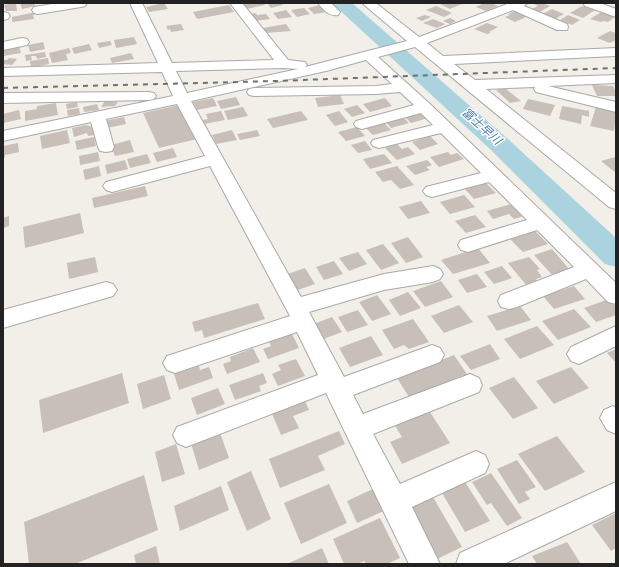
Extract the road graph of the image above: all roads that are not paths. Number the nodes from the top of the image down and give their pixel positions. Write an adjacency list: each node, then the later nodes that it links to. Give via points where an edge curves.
1 (81, 3): 8 (street)
2 (136, 3): 19 (street)
3 (236, 3): 18 (street)
4 (324, 3): 9 (street)
5 (368, 3): 13 (street)
6 (589, 3): 10 (street)
7 (517, 4): 11 (street); 13 (street)
8 (38, 10)
9 (334, 12)
10 (616, 12)
11 (562, 28)
12 (22, 42): 14 (street)
13 (411, 44): 16 (street); 17 (street)
14 (3, 46)
15 (616, 52): 17 (street)
16 (373, 54): 20 (street); 25 (street)
17 (440, 60): 24 (street)
18 (284, 64): 19 (street); 20 (street)
19 (167, 67): 21 (street); 27 (street)
20 (326, 67): 26 (street)
21 (3, 72)
22 (616, 79): 23 (street)
23 (522, 84): 24 (street); 30 (street)
24 (472, 85): 41 (street)
25 (404, 87): 26 (street, via 376,90); 29 (street)
26 (214, 92): 27 (street)
27 (181, 97): 28 (street); 31 (street); 37 (street)
28 (3, 98)
29 (425, 107): 32 (street); 33 (street)
30 (616, 107)
31 (97, 116): 34 (street); 36 (street)
32 (362, 124)
33 (445, 127): 35 (street); 38 (street)
34 (3, 136)
35 (379, 143)
36 (106, 147)
37 (215, 159): 39 (street); 49 (street)
38 (493, 175): 40 (street); 42 (street)
39 (112, 186)
40 (432, 191)
41 (616, 203)
42 (541, 222): 43 (street); 44 (street)
43 (468, 245)
44 (590, 270): 47 (street); 48 (street)
45 (433, 274): 49 (street, via 384,282)
46 (106, 290): 50 (street)
47 (616, 296)
48 (509, 301)
49 (299, 314): 54 (street); 55 (street)
50 (3, 319)
51 (616, 335): 52 (street)
52 (579, 354)
53 (432, 355): 55 (street)
54 (175, 363)
55 (335, 385): 57 (street); 58 (street)
56 (470, 385): 57 (street)
57 (357, 428): 61 (street)
58 (186, 435)
59 (476, 464): 61 (street)
60 (616, 496): 63 (street)
61 (394, 501): 62 (street)
62 (426, 564)
63 (472, 564)

